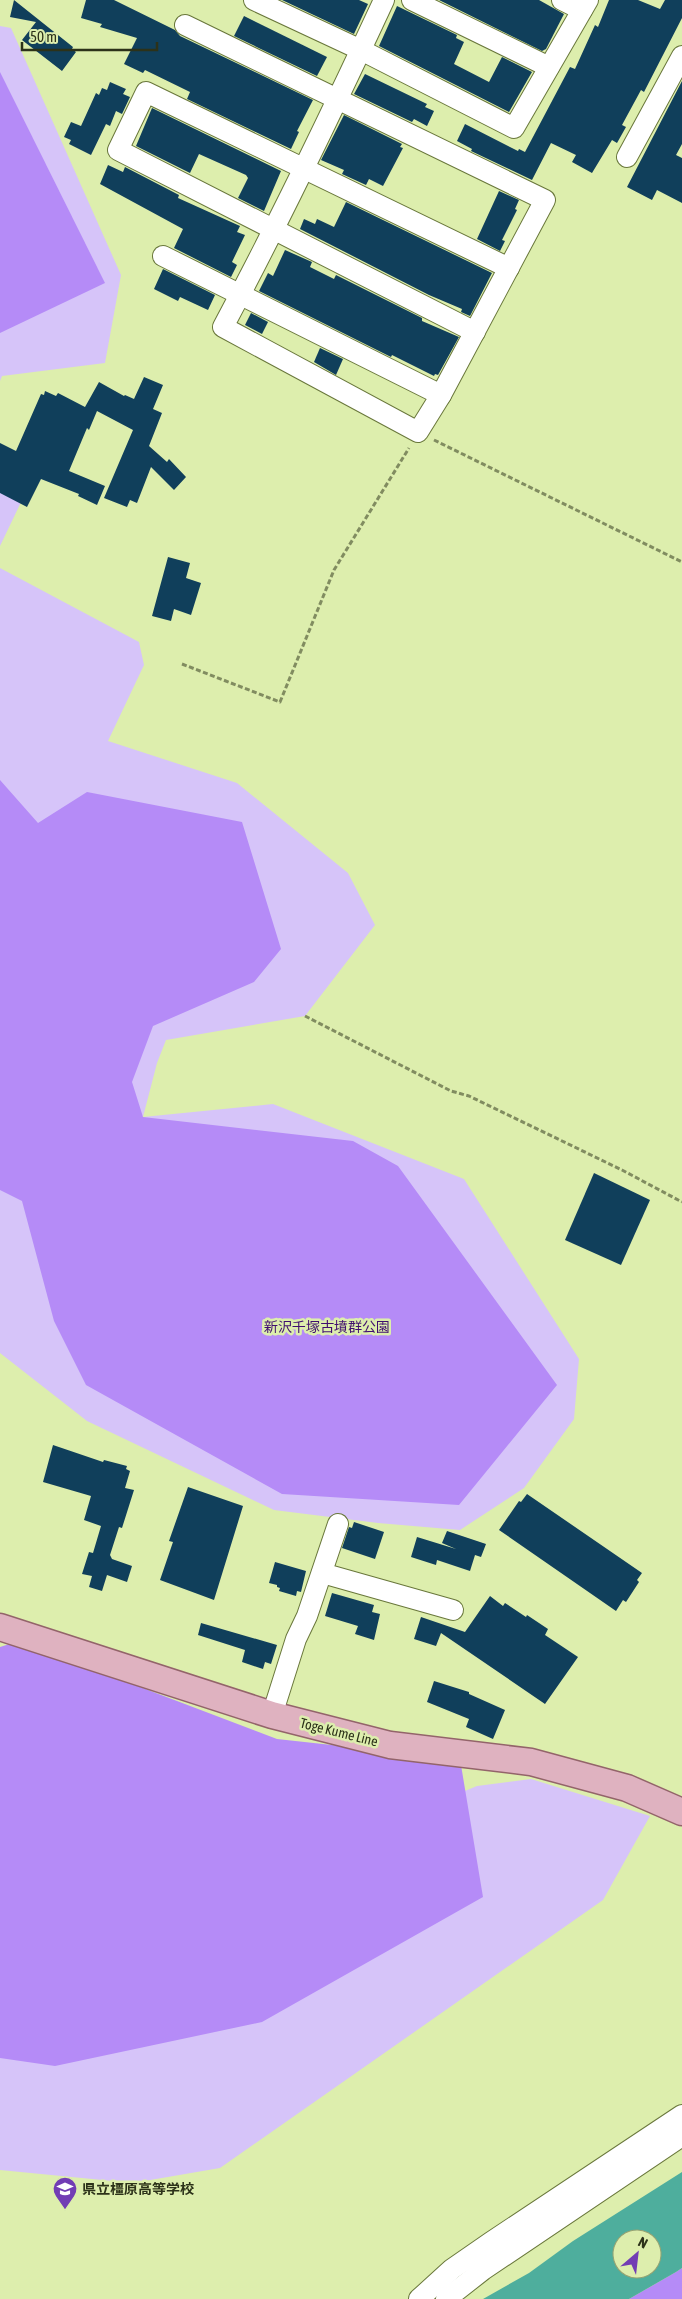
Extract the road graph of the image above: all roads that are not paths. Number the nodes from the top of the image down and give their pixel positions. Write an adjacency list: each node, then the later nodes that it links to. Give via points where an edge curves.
1 (254, 0): 7 (street)
2 (384, 0): 7 (street)
3 (412, 0): 9 (street)
4 (562, 0): 5 (street)
5 (585, 5): 9 (street)
6 (185, 25): 10 (street)
7 (361, 50): 9 (street, via 514,128); 10 (street)
8 (682, 56): 11 (street)
9 (550, 67)
10 (338, 98): 12 (street); 15 (street, via 545,200)
11 (627, 157)
12 (304, 169): 13 (street); 13 (street, via 146,92 118,150); 15 (street)
13 (275, 230): 16 (street); 17 (street)
14 (162, 256): 16 (street)
15 (509, 268): 17 (street)
16 (241, 294): 18 (street); 18 (street, via 222,328 418,432)
17 (475, 332): 18 (street)
18 (441, 395)
19 (338, 1524): 20 (street)
20 (322, 1572): 21 (street); 23 (street, via 308,1616 296,1639)
21 (453, 1610)
22 (0, 1627): 23 (main road, Toge Kume Line)
23 (272, 1716): 24 (main road, Toge Kume Line, via 390,1745 531,1762 627,1788)
24 (682, 1812)
25 (682, 2115): 27 (street, via 452,2269)
26 (682, 2136): 28 (street, via 482,2270)
27 (419, 2299)
28 (446, 2299)

